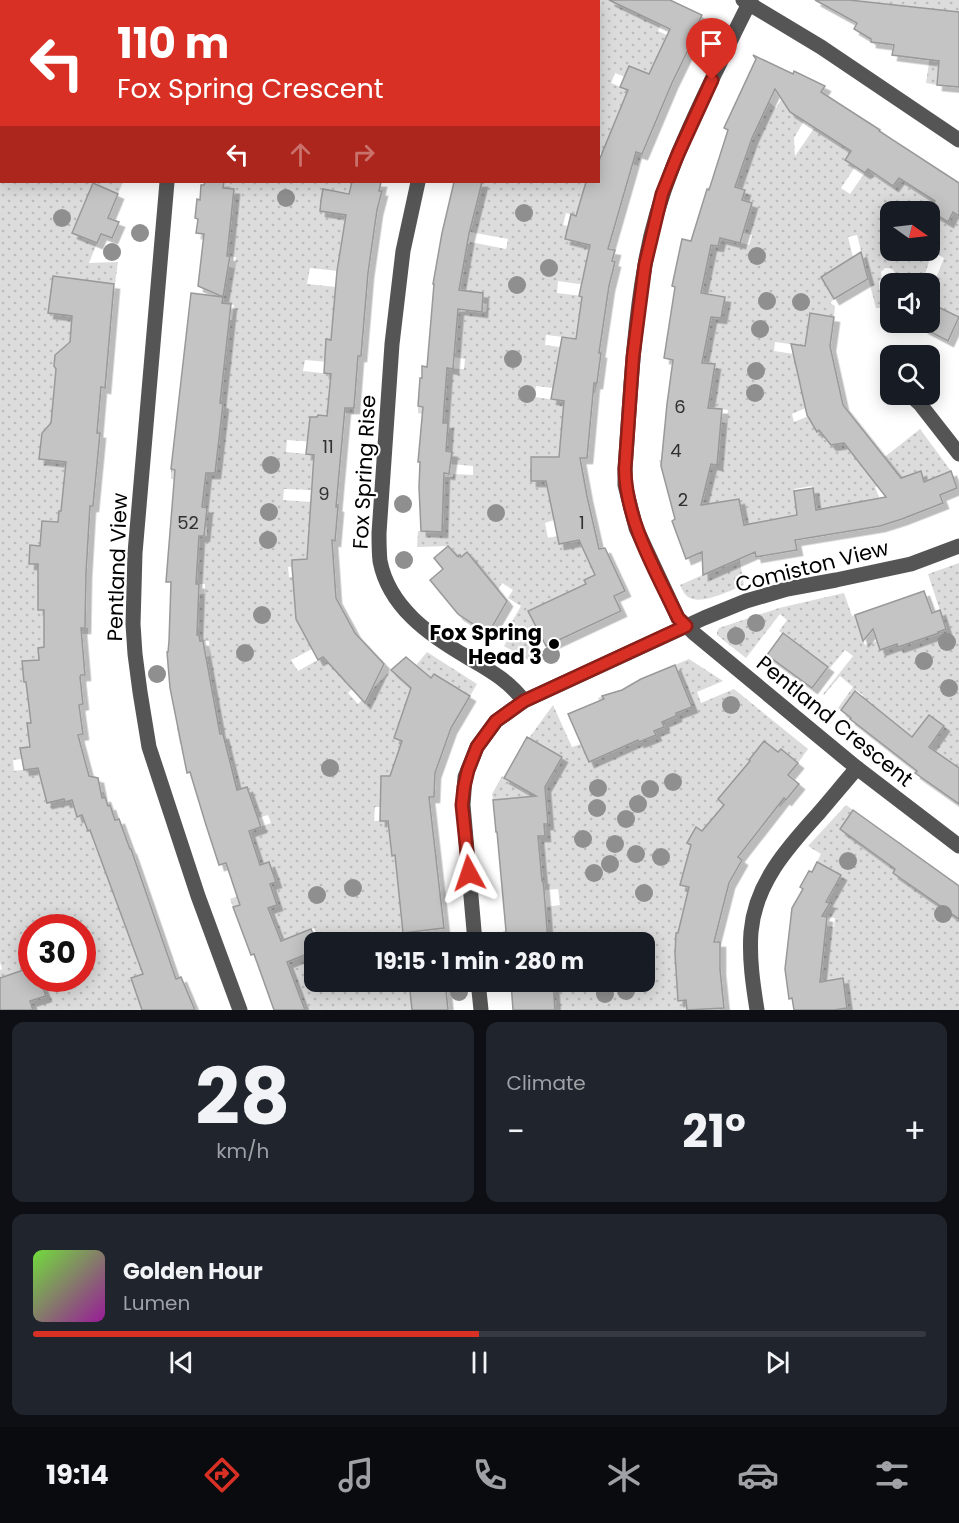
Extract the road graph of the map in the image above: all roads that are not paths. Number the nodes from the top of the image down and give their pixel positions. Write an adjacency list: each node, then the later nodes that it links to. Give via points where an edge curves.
1 (748, 1): 2 (street); 8 (street, Pentland Crescent, via 662,194 645,265 633,357 625,485 636,528 678,618)
2 (959, 140)
3 (167, 183): 14 (street, Pentland View, via 135,553 135,654 149,747)
4 (418, 183): 9 (street, Fox Spring Rise, via 403,250 392,344 380,559 393,594 423,628 506,681)
5 (921, 405): 6 (street)
6 (959, 454)
7 (959, 546): 8 (street, Comiston View, via 911,564 756,598)
8 (686, 626): 9 (street, Comiston View); 10 (street, Pentland Crescent)
9 (524, 701): 12 (street, Comiston View, via 491,727 477,747 465,777 462,805)
10 (857, 768): 11 (street, Pentland Crescent); 16 (street, via 782,856 762,889 751,933)
11 (959, 846)
12 (474, 932)
13 (479, 992): 15 (street)
14 (240, 1010)
15 (481, 1010)
16 (757, 1010)

